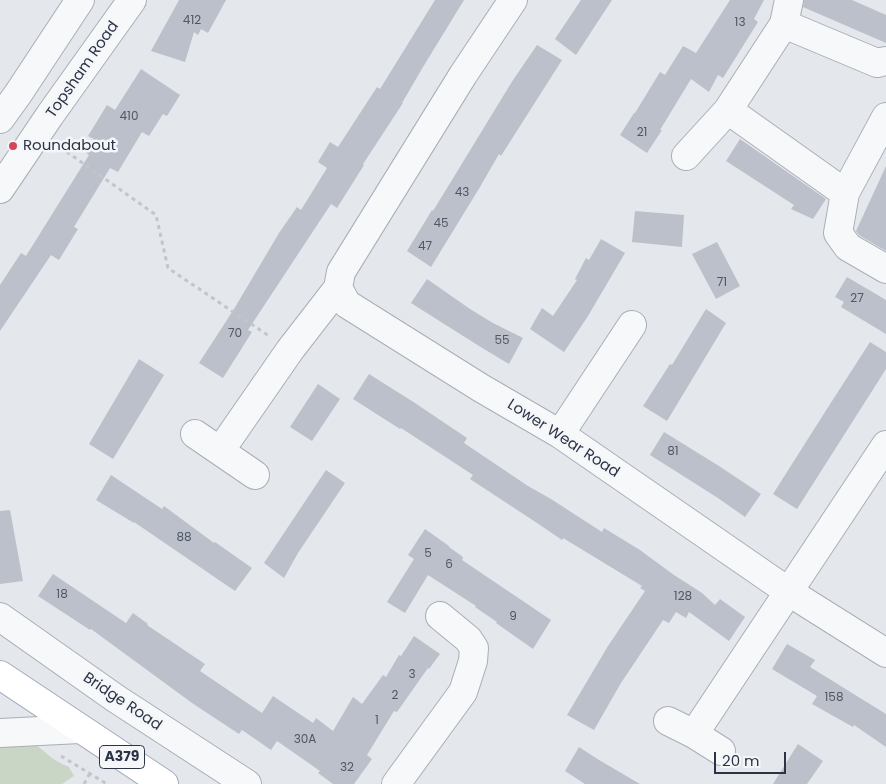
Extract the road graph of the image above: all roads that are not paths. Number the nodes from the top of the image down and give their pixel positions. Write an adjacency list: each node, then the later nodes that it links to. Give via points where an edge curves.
1 (80, 0): 6 (street)
2 (132, 0): 10 (street, Topsham Road)
3 (513, 0): 15 (street, via 341,272)
4 (787, 12): 5 (street, via 877,63); 7 (street)
5 (886, 61)
6 (18, 94): 9 (street); 10 (street)
7 (728, 110): 11 (street); 13 (street)
8 (886, 117): 13 (street)
9 (0, 119)
10 (44, 123): 12 (street, Topsham Road)
11 (686, 156)
12 (0, 189)
13 (845, 193): 14 (street, via 838,233 848,247)
14 (886, 269)
15 (338, 288): 18 (street, Lower Wear Road, via 347,304); 20 (street, via 290,350)
16 (632, 325): 18 (street)
17 (196, 434): 20 (street)
18 (560, 434): 22 (street, Lower Wear Road)
19 (886, 445): 22 (street)
20 (220, 451): 21 (street)
21 (255, 475)
22 (789, 592): 25 (street, Lower Wear Road); 30 (street)
23 (440, 616): 34 (street, via 468,639 474,648 474,661 463,692)
24 (0, 617): 33 (street, Bridge Road)
25 (886, 653)
26 (0, 675): 28 (main road, A379)
27 (668, 721): 30 (street)
28 (80, 729): 29 (street); 32 (main road, A379)
29 (0, 733)
30 (694, 734): 31 (street)
31 (721, 751)
32 (164, 784)
33 (246, 784)
34 (396, 784)

